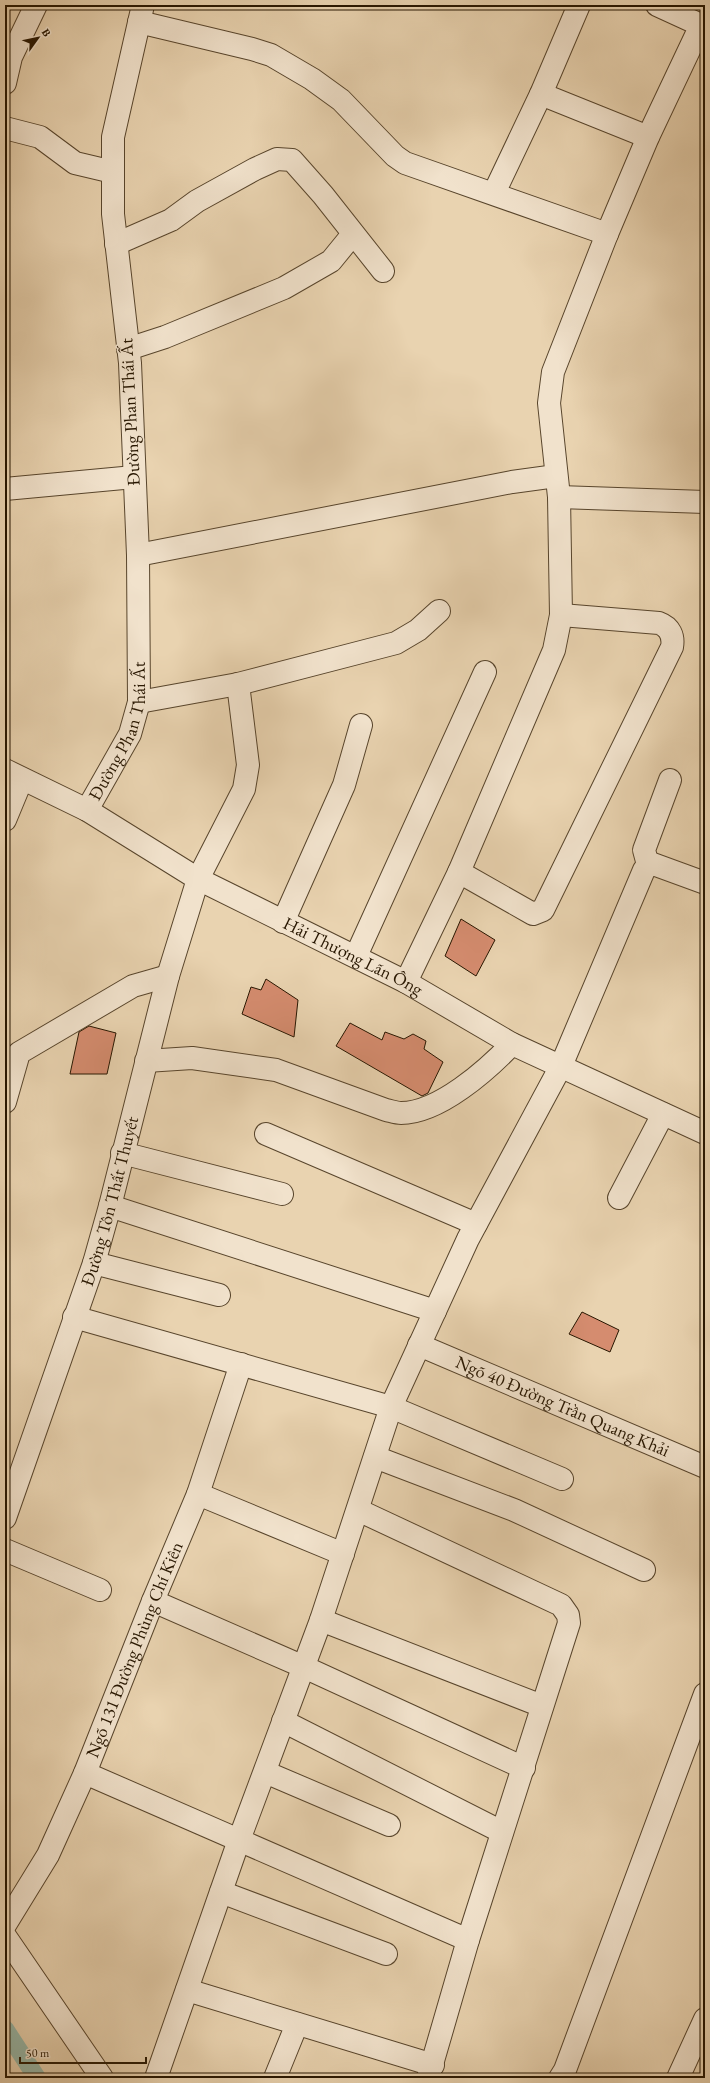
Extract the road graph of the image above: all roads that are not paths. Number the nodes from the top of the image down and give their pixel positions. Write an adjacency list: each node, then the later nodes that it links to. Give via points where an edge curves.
1 (36, 5): 6 (street, via 11,57)
2 (579, 5): 7 (street)
3 (657, 5): 5 (street)
4 (141, 14): 10 (street, Đường Phan Thái Ất, via 113,136); 11 (street, via 271,55 341,100 395,156 405,163)
5 (703, 26): 9 (street)
6 (5, 83)
7 (541, 94): 9 (street); 11 (street)
8 (5, 128): 10 (street, via 40,137 75,163)
9 (648, 137): 13 (street)
10 (113, 172): 14 (street, Đường Phan Thái Ất)
11 (494, 193): 13 (street)
12 (354, 234): 14 (street, via 292,160 277,159 197,201 171,220); 15 (street); 16 (street, via 331,262 284,288 165,337)
13 (607, 234): 17 (street, via 553,372 550,403)
14 (116, 244): 16 (street, Đường Phan Thái Ất)
15 (383, 271)
16 (128, 349): 18 (street, Đường Phan Thái Ất)
17 (556, 476): 20 (street); 22 (street, via 512,482)
18 (134, 477): 19 (street); 22 (street, Đường Phan Thái Ất)
19 (5, 489)
20 (559, 497): 21 (street); 24 (street)
21 (705, 502)
22 (138, 556): 27 (street, Đường Phan Thái Ất)
23 (439, 611): 26 (street, via 418,630 396,643)
24 (561, 615): 34 (street, via 559,633 549,665); 34 (street, via 659,623 670,632 672,647 543,910 533,914)
25 (485, 672): 38 (street)
26 (238, 684): 27 (street); 35 (street, Đường Tôn Thất Thuyết, via 248,774 244,789)
27 (139, 702): 31 (street, Đường Phan Thái Ất, via 130,734)
28 (361, 725): 37 (street, via 344,785)
29 (13, 774): 31 (street, Hải Thượng Lãn Ông); 32 (street)
30 (670, 780): 33 (street, via 644,850)
31 (87, 810): 35 (street, Hải Thượng Lãn Ông)
32 (5, 820)
33 (648, 865): 36 (street, via 653,864); 44 (street)
34 (458, 872): 40 (street)
35 (198, 879): 37 (street, Hải Thượng Lãn Ông); 39 (street, Đường Tôn Thất Thuyết)
36 (705, 883)
37 (283, 922): 38 (street, Hải Thượng Lãn Ông)
38 (356, 956): 40 (street, Hải Thượng Lãn Ông)
39 (168, 976): 42 (street, via 133,986); 43 (street, Đường Tôn Thất Thuyết)
40 (406, 982): 41 (street, Hải Thượng Lãn Ông)
41 (512, 1044): 43 (street, via 474,1080 457,1091 424,1108 402,1113 386,1110 276,1070 192,1058); 44 (street, Hải Thượng Lãn Ông)
42 (12, 1050): 45 (street)
43 (146, 1061): 49 (street, Đường Tôn Thất Thuyết)
44 (561, 1066): 46 (street, Hải Thượng Lãn Ông); 53 (street)
45 (5, 1102)
46 (663, 1114): 48 (street, Hải Thượng Lãn Ông); 51 (street)
47 (266, 1134): 53 (street)
48 (705, 1134)
49 (122, 1153): 50 (street); 52 (street, Đường Tôn Thất Thuyết)
50 (282, 1194)
51 (619, 1198)
52 (110, 1206): 54 (street, Đường Tôn Thất Thuyết); 56 (street)
53 (476, 1224): 56 (street)
54 (94, 1263): 55 (street); 57 (street, Đường Tôn Thất Thuyết)
55 (219, 1295)
56 (435, 1311): 58 (street)
57 (74, 1317): 59 (street); 66 (street, Đường Tôn Thất Thuyết)
58 (419, 1345): 60 (street); 62 (street, Ngõ 40 Đường Trần Quang Khải)
59 (241, 1364): 60 (street); 64 (street, Ngõ 131 Đường Phùng Chí Kiên)
60 (391, 1407): 61 (street); 63 (street)
61 (375, 1457): 65 (street); 69 (street, via 514,1510)
62 (705, 1467)
63 (562, 1479)
64 (198, 1494): 68 (street); 71 (street, Ngõ 131 Đường Phùng Chí Kiên)
65 (358, 1510): 68 (street); 75 (street, via 561,1605 566,1611 569,1623)
66 (5, 1518)
67 (5, 1550): 70 (street)
68 (343, 1554): 72 (street)
69 (644, 1570)
70 (100, 1590)
71 (153, 1601): 73 (street); 79 (street, Ngõ 131 Đường Phùng Chí Kiên)
72 (321, 1620): 73 (street); 75 (street)
73 (304, 1667): 76 (street); 77 (street)
74 (704, 1704): 92 (street)
75 (542, 1706): 77 (street)
76 (284, 1721): 78 (street); 81 (street)
77 (524, 1768): 81 (street)
78 (265, 1772): 80 (street); 82 (street)
79 (85, 1773): 82 (street); 84 (street, Ngõ 131 Đường Phùng Chí Kiên, via 48,1855)
80 (389, 1826)
81 (502, 1832): 86 (street)
82 (239, 1840): 83 (street); 86 (street)
83 (221, 1892): 87 (street); 88 (street)
84 (5, 1925)
85 (5, 1936): 93 (street)
86 (468, 1940): 91 (street)
87 (386, 1954)
88 (187, 1990): 90 (street); 94 (street)
89 (705, 2019): 96 (street)
90 (297, 2024): 91 (street); 95 (street)
91 (430, 2072)
92 (568, 2075)
93 (102, 2078)
94 (156, 2078)
95 (275, 2078)
96 (678, 2078)

